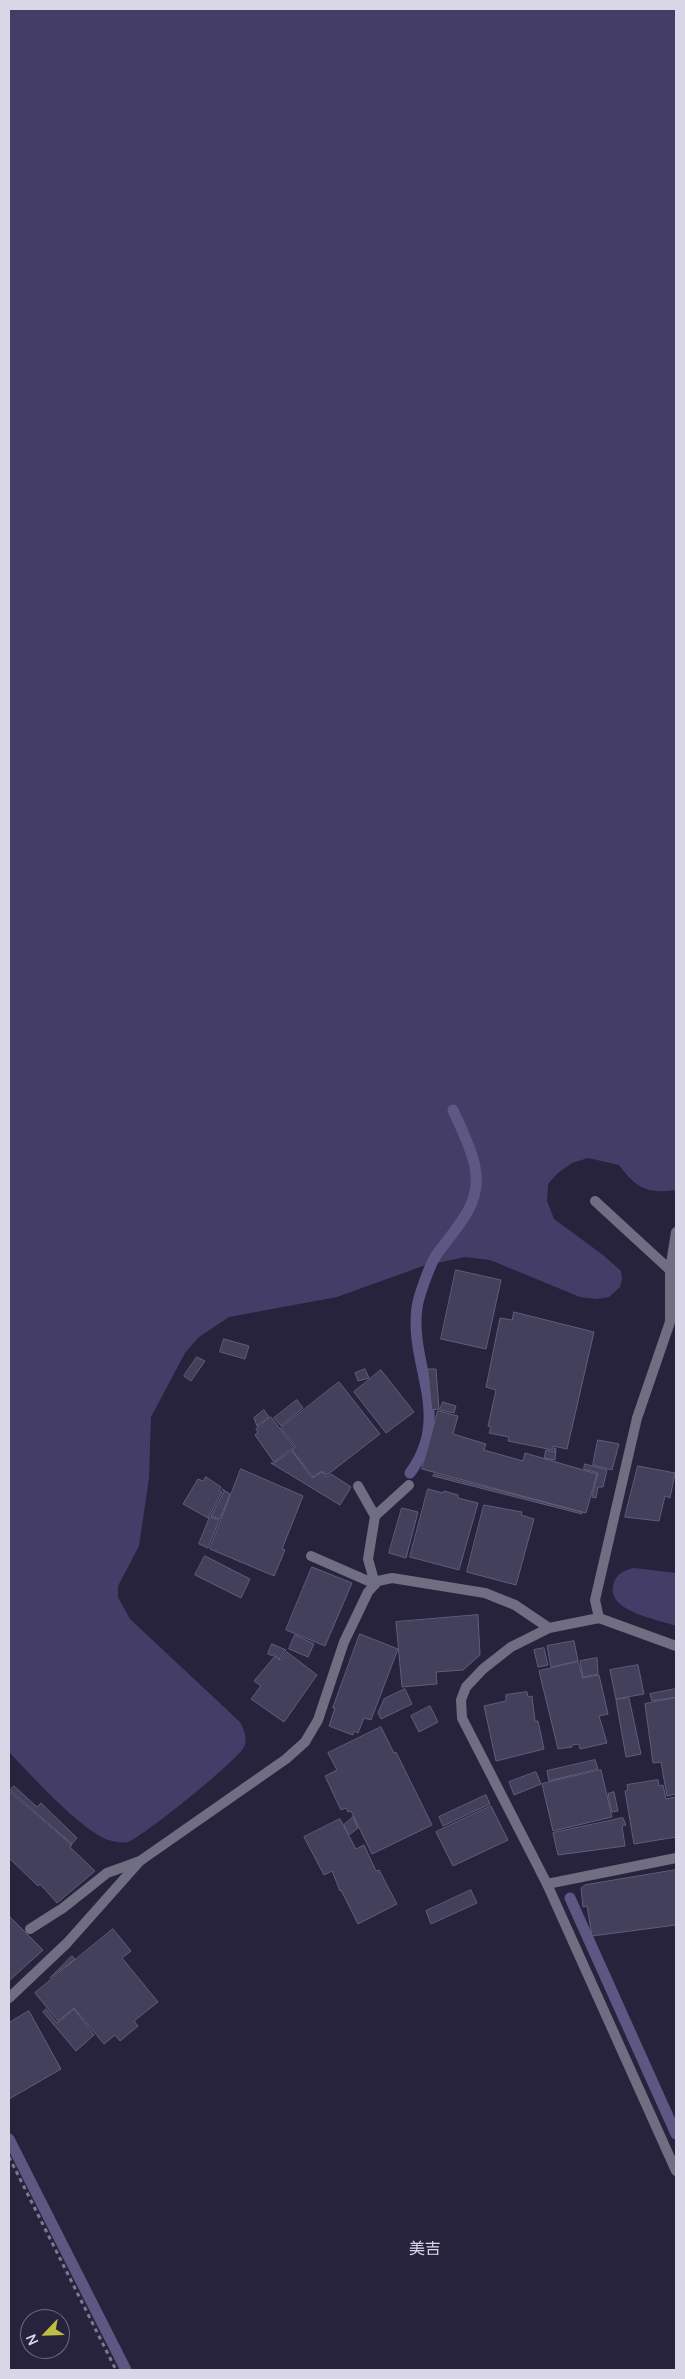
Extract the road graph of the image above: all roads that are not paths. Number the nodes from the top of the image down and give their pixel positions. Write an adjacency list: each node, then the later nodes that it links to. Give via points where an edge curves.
1 (595, 1201): 3 (street)
2 (676, 1232): 3 (street)
3 (670, 1270): 9 (street, via 670,1322 637,1418 595,1600)
4 (409, 1485): 6 (street)
5 (358, 1486): 6 (street)
6 (375, 1516): 8 (street, via 368,1559)
7 (311, 1556): 8 (street)
8 (375, 1584): 10 (street, via 392,1578 485,1594 515,1605); 13 (street, via 344,1642 318,1720 305,1742 286,1759)
9 (599, 1618): 10 (street); 11 (street)
10 (549, 1628): 14 (street, via 511,1647 497,1658 466,1687 461,1700 462,1718)
11 (676, 1646)
12 (676, 1858): 14 (street)
13 (140, 1862): 15 (street, via 107,1872 63,1908); 16 (street, via 67,1943)
14 (547, 1884): 17 (street)
15 (30, 1929)
16 (9, 1998)
17 (676, 2171)

